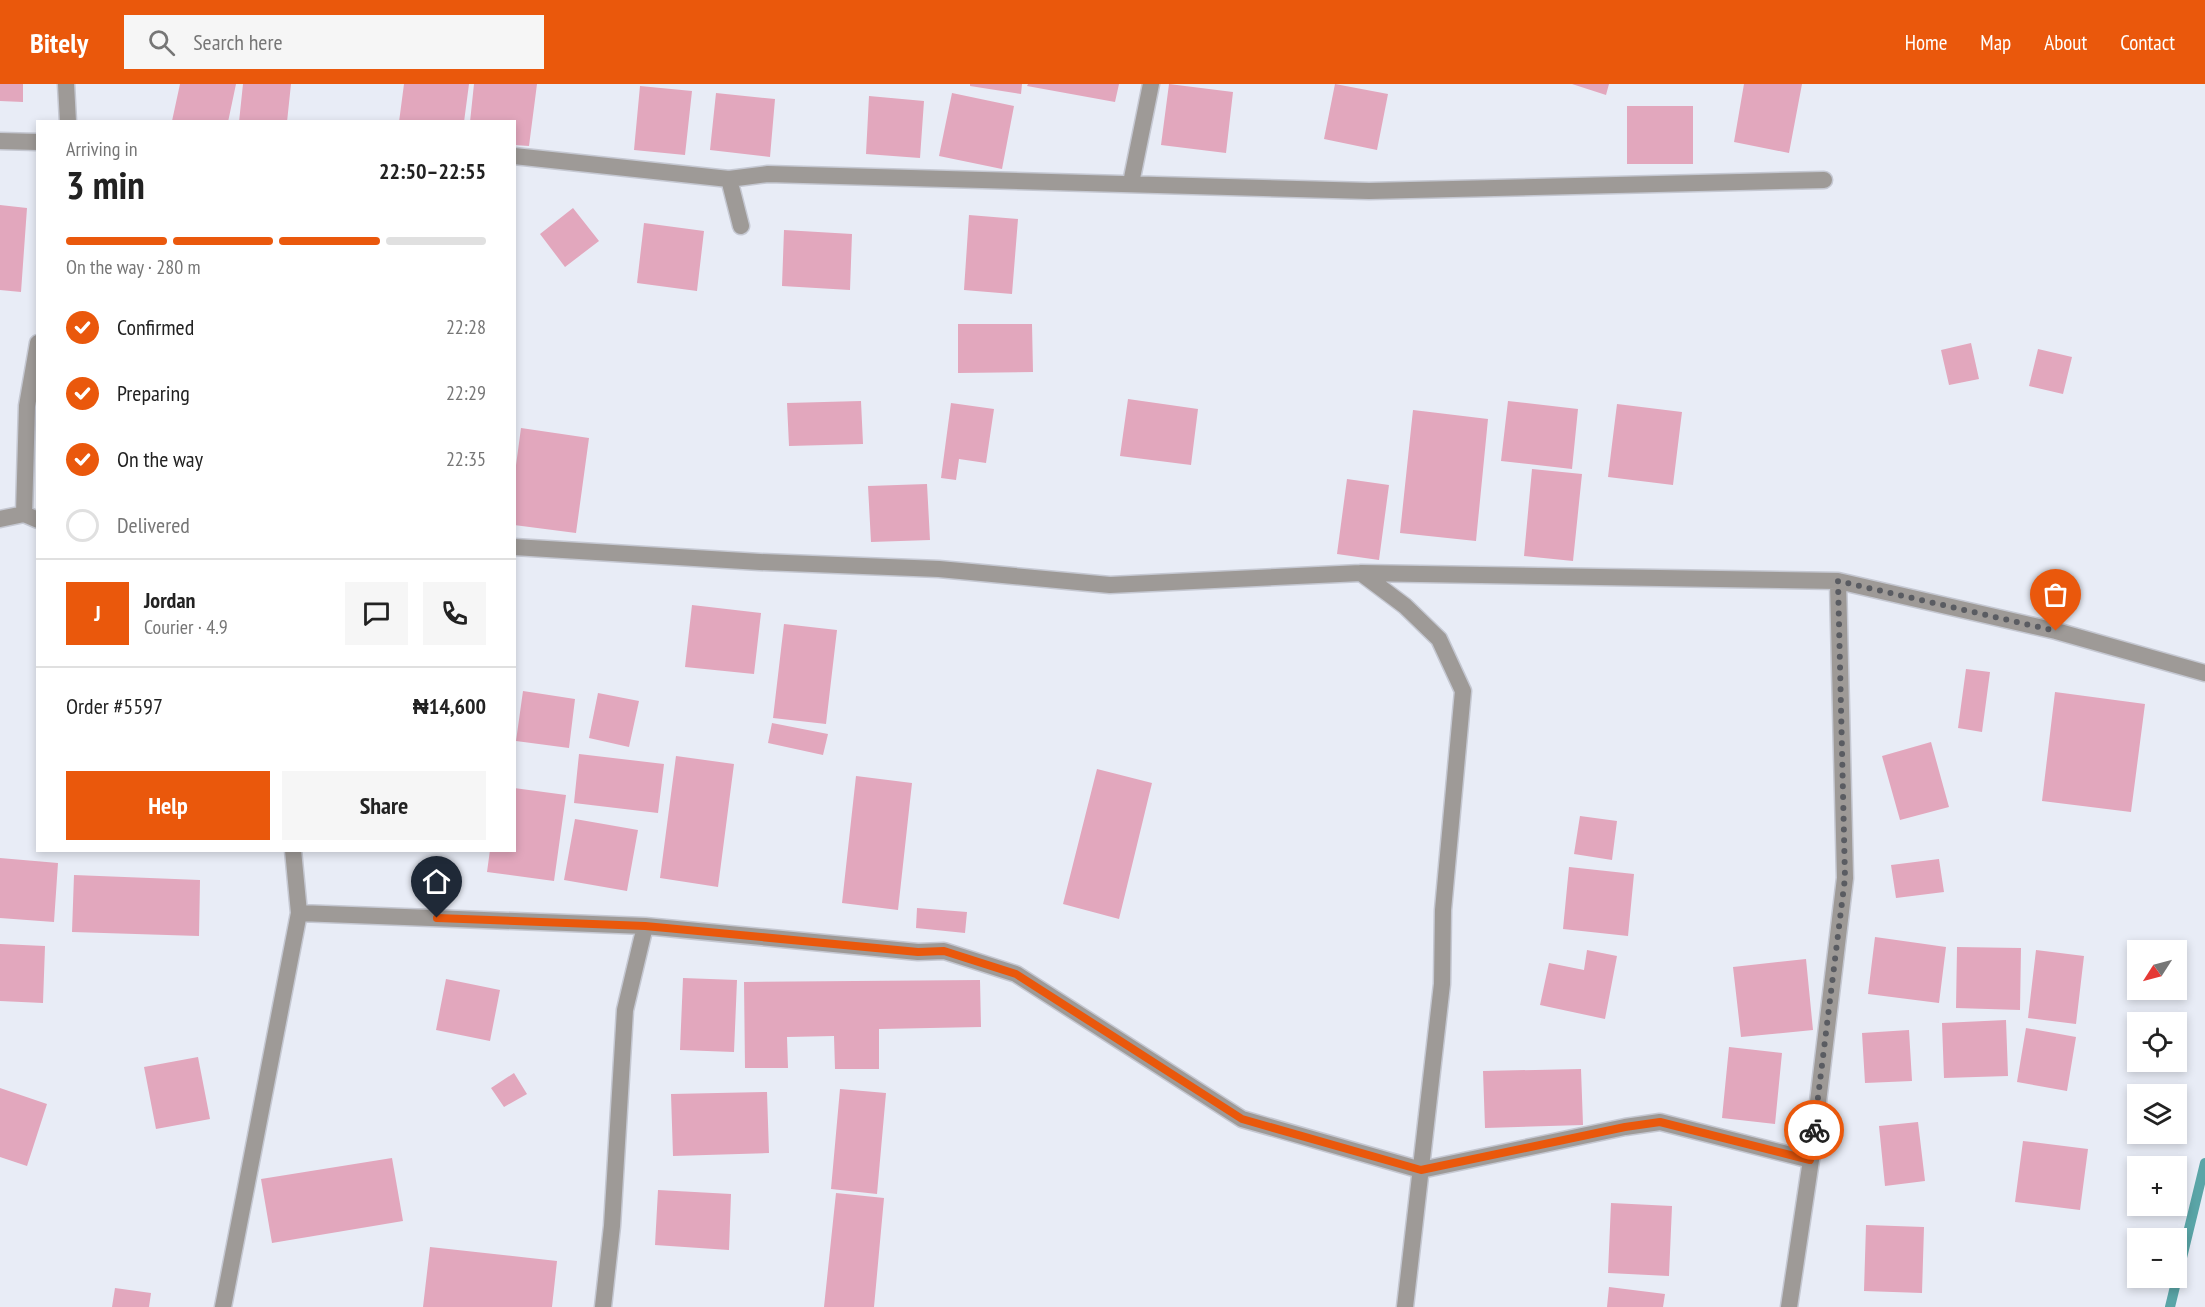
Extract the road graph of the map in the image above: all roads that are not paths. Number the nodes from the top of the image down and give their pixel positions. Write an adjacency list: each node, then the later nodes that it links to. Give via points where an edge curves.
1 (66, 84): 3 (street)
2 (1151, 84): 9 (street)
3 (68, 120)
4 (0, 141): 5 (street)
5 (36, 142)
6 (516, 156): 7 (street)
7 (729, 178): 9 (street, via 768,174); 10 (street)
8 (1824, 180): 9 (street, via 1369,191)
9 (1131, 183)
10 (741, 226)
11 (36, 354): 12 (street, via 27,406)
12 (31, 517): 13 (street)
13 (0, 519)
14 (516, 548): 15 (street, via 939,569 1110,585)
15 (1361, 573): 16 (street); 22 (street, via 1405,606 1439,639 1463,691 1443,910 1442,984)
16 (1838, 581): 17 (street, via 2056,631); 21 (street, via 1845,878)
17 (2205, 673)
18 (293, 852): 19 (street)
19 (298, 913): 20 (street); 23 (street)
20 (645, 926): 22 (street, via 918,952 944,951 1016,974 1242,1119); 24 (street, via 625,1010)
21 (1810, 1160): 22 (street, via 1660,1122); 26 (street)
22 (1421, 1170): 25 (street)
23 (223, 1307)
24 (603, 1307)
25 (1405, 1307)
26 (1789, 1307)

